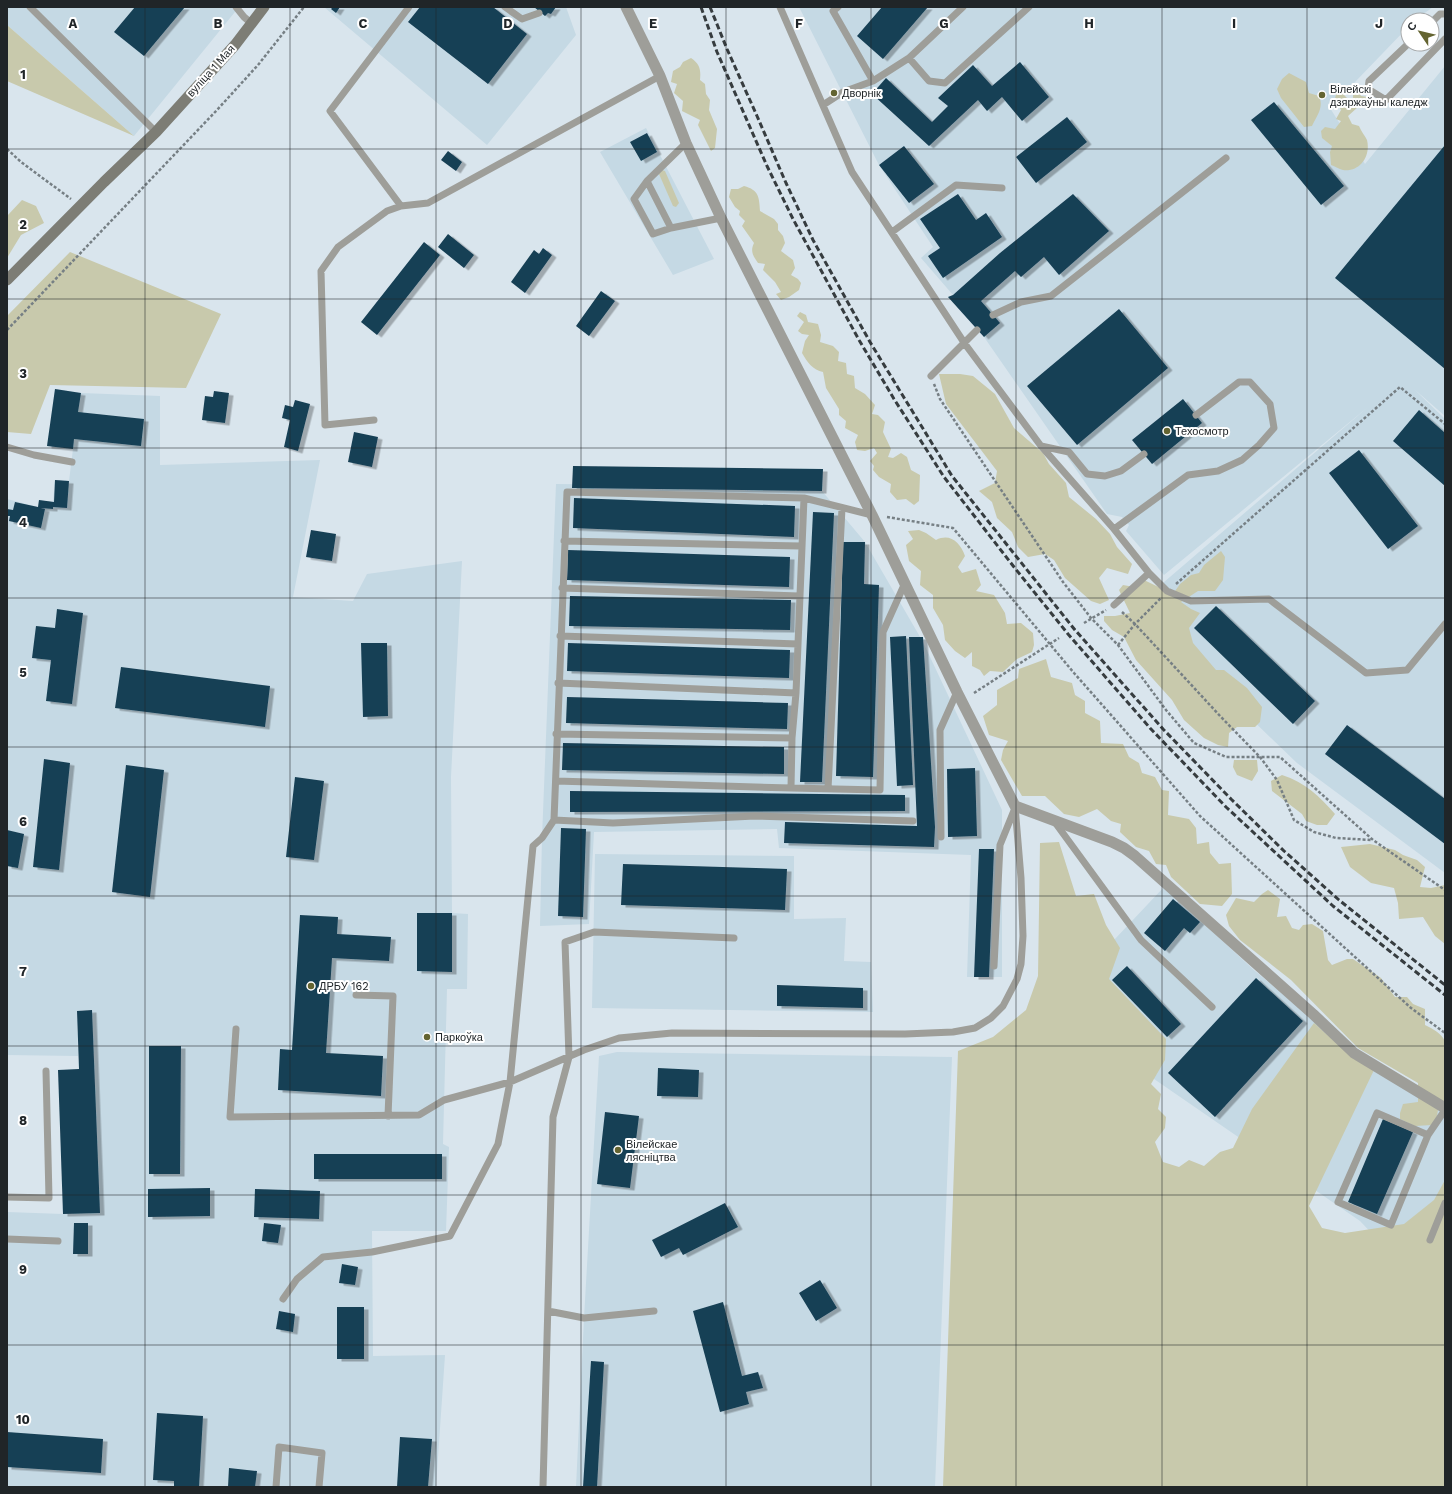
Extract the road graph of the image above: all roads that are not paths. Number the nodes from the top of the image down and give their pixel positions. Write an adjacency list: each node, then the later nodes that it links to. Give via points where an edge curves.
1 (30, 7): 19 (lane)
2 (236, 7): 12 (lane)
3 (264, 7): 12 (main road, вуліца 1 Мая)
4 (409, 7): 24 (lane, via 330,111)
5 (505, 7): 11 (lane, via 522,19)
6 (626, 7): 16 (street)
7 (780, 7): 18 (lane)
8 (838, 7): 17 (lane, via 833,11)
9 (963, 7): 15 (lane)
10 (1029, 7): 15 (lane, via 945,83 929,81)
11 (539, 13)
12 (251, 23): 19 (main road, вуліца 1 Мая, via 235,45)
13 (1400, 52): 14 (lane, via 1369,81 1368,89 1386,100)
14 (1432, 52)
15 (909, 58): 17 (lane)
16 (660, 76): 20 (street); 24 (lane, via 428,204)
17 (873, 81): 18 (lane, via 843,92)
18 (824, 105): 27 (lane, via 852,172)
19 (156, 132): 28 (main road, вуліца 1 Мая)
20 (686, 143): 22 (lane); 25 (street)
21 (1226, 158): 29 (lane, via 1051,296 1020,302)
22 (648, 181): 26 (lane); 26 (lane, via 634,199 653,234)
23 (1002, 188): 27 (lane, via 956,185)
24 (401, 206): 34 (lane, via 386,211 338,247 321,271 325,424)
25 (721, 218): 26 (lane); 41 (street)
26 (670, 228)
27 (892, 232): 31 (lane)
28 (7, 280)
29 (993, 315)
30 (977, 330): 31 (lane)
31 (965, 344): 32 (lane); 35 (lane)
32 (931, 376)
33 (1196, 415): 42 (lane, via 1239,382 1250,382 1270,404 1274,428 1242,460 1218,471 1188,474)
34 (374, 420)
35 (1041, 446): 37 (lane, via 1069,452 1087,474 1105,476 1121,471); 42 (lane)
36 (7, 447): 38 (lane)
37 (1144, 454)
38 (72, 462)
39 (804, 498): 40 (lane); 43 (lane, via 566,492); 44 (lane)
40 (842, 508): 41 (lane); 60 (lane)
41 (872, 515): 46 (street)
42 (1114, 529): 45 (lane)
43 (564, 541): 44 (lane); 47 (lane)
44 (801, 546): 48 (lane)
45 (1149, 573): 49 (lane); 50 (lane, via 1168,591 1191,601 1269,599 1366,673 1407,670)
46 (905, 583): 54 (street); 60 (lane, via 883,632 880,790)
47 (562, 588): 48 (lane); 51 (lane)
48 (799, 596): 52 (lane)
49 (1114, 605)
50 (1445, 624)
51 (560, 636): 52 (lane); 53 (lane)
52 (798, 644): 55 (lane)
53 (558, 683): 55 (lane); 56 (lane)
54 (957, 692): 61 (street); 65 (lane, via 940,730)
55 (796, 693): 57 (lane)
56 (556, 734): 57 (lane); 58 (lane)
57 (792, 738): 59 (lane)
58 (556, 781): 59 (lane); 62 (lane)
59 (791, 788): 60 (lane)
60 (828, 789)
61 (1015, 806): 63 (street); 67 (lane, via 1000,845); 71 (lane, via 1021,878 1021,964 1008,998 997,1013 984,1024 953,1032 905,1034 672,1033 619,1038)
62 (554, 820): 64 (lane, via 612,823 755,816); 73 (lane, via 533,846)
63 (1054, 820): 69 (lane, via 1141,940); 74 (street, via 1112,842 1135,856 1354,1053)
64 (913, 821)
65 (941, 837)
66 (734, 938): 71 (lane, via 594,932 565,942)
67 (994, 966)
68 (356, 995): 75 (lane, via 393,996)
69 (1212, 1007)
70 (236, 1029): 75 (lane, via 230,1117)
71 (569, 1057): 73 (lane); 83 (lane, via 553,1117)
72 (46, 1071): 77 (lane, via 49,1198)
73 (510, 1082): 75 (lane, via 444,1100 419,1115); 82 (lane, via 498,1144 450,1236 372,1252 323,1257 297,1279)
74 (1445, 1109): 76 (lane)
75 (388, 1116)
76 (1428, 1135): 76 (lane, via 1391,1226 1338,1202 1377,1112)
77 (7, 1197)
78 (1445, 1203): 80 (lane)
79 (7, 1239): 81 (lane)
80 (1430, 1240)
81 (58, 1241)
82 (284, 1299)
83 (548, 1311): 84 (lane, via 584,1318); 87 (lane)
84 (654, 1311)
85 (276, 1487): 86 (lane, via 279,1447 322,1454)
86 (319, 1487)
87 (543, 1487)

